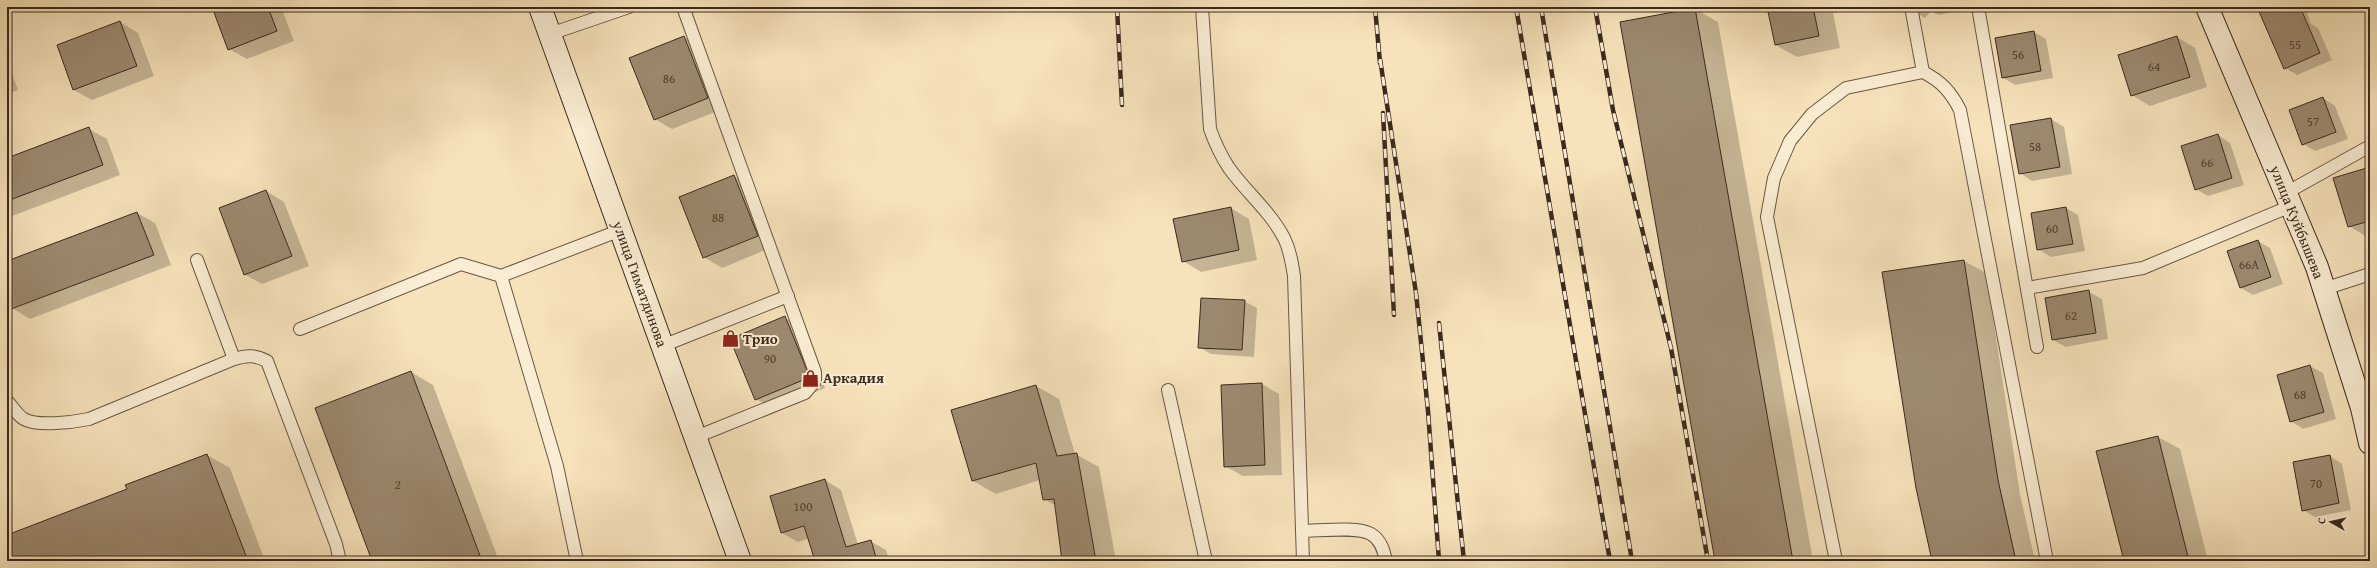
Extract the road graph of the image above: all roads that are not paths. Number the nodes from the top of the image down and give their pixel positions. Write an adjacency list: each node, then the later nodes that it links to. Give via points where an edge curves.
1 (540, 7): 8 (main road, улица Гиматдинова)
2 (629, 7): 8 (lane)
3 (682, 7): 18 (lane)
4 (1202, 7): 27 (lane, via 1210,129 1230,169 1271,218 1284,238 1291,257 1294,276)
5 (1911, 7): 9 (lane)
6 (1978, 7): 16 (lane)
7 (2207, 7): 11 (main road, улица Куйбышева)
8 (550, 34): 12 (main road, улица Гиматдинова)
9 (1923, 72): 34 (lane, via 1846,88 1812,114 1790,141 1772,186 1767,217); 35 (lane, via 1936,79 1951,93 1960,110)
10 (2370, 146): 11 (lane)
11 (2288, 199): 16 (lane, via 2143,268); 17 (main road, улица Куйбышева)
12 (621, 230): 15 (lane); 20 (main road, улица Гиматдинова)
13 (197, 260): 22 (lane)
14 (2370, 274): 17 (lane)
15 (501, 276): 19 (lane, via 461,264); 29 (lane, via 558,466)
16 (2027, 288): 21 (lane)
17 (2324, 288): 26 (main road, улица Куйбышева, via 2362,408)
18 (788, 296): 20 (lane); 25 (lane, via 815,372 812,387 805,393)
19 (300, 329)
20 (662, 346): 25 (main road, улица Гиматдинова)
21 (2037, 347)
22 (234, 359): 24 (lane, via 89,420 68,423 24,420); 28 (lane, via 249,355 267,361 336,544)
23 (1168, 390): 31 (lane)
24 (7, 401)
25 (696, 437): 30 (main road, улица Гиматдинова)
26 (2370, 443)
27 (1302, 531): 32 (lane); 33 (lane, via 1357,530 1371,534 1382,544)
28 (340, 561)
29 (577, 561)
30 (740, 561)
31 (1206, 561)
32 (1303, 561)
33 (1386, 561)
34 (1836, 561)
35 (2047, 561)

